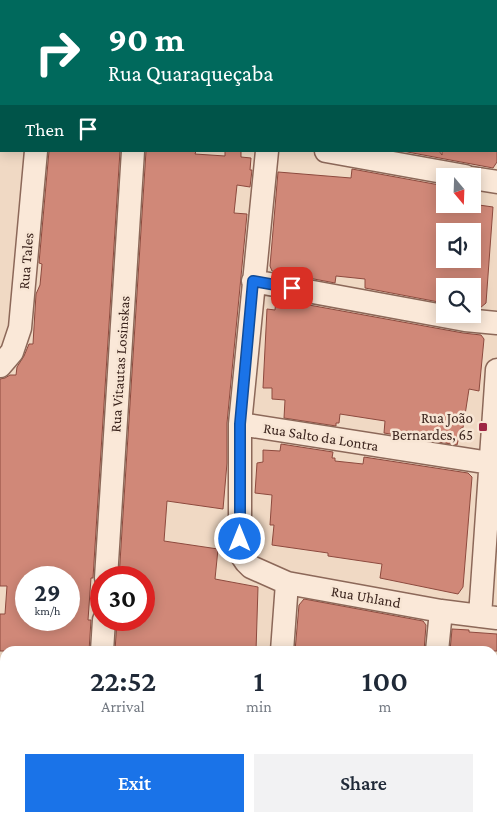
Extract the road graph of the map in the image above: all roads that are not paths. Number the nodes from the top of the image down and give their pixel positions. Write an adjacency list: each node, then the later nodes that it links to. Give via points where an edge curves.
1 (36, 152): 10 (street, Rua Tales, via 20,328 12,352)
2 (133, 152): 14 (street, Rua Vitautas Losinskas)
3 (267, 152): 8 (street)
4 (332, 152): 5 (street)
5 (436, 171)
6 (481, 179): 7 (street)
7 (497, 182)
8 (253, 281): 9 (street); 12 (street)
9 (497, 323)
10 (0, 366)
11 (497, 370): 13 (street)
12 (240, 424): 13 (street, Rua Salto da Lontra); 15 (street, Rua Uhland, via 242,556 251,566)
13 (490, 463): 17 (street)
14 (107, 566)
15 (287, 583): 16 (street, Rua Uhland); 20 (street)
16 (440, 611): 17 (street, Rua Uhland); 21 (street)
17 (489, 617)
18 (103, 631): 19 (street)
19 (102, 646)
20 (282, 646)
21 (438, 646)

